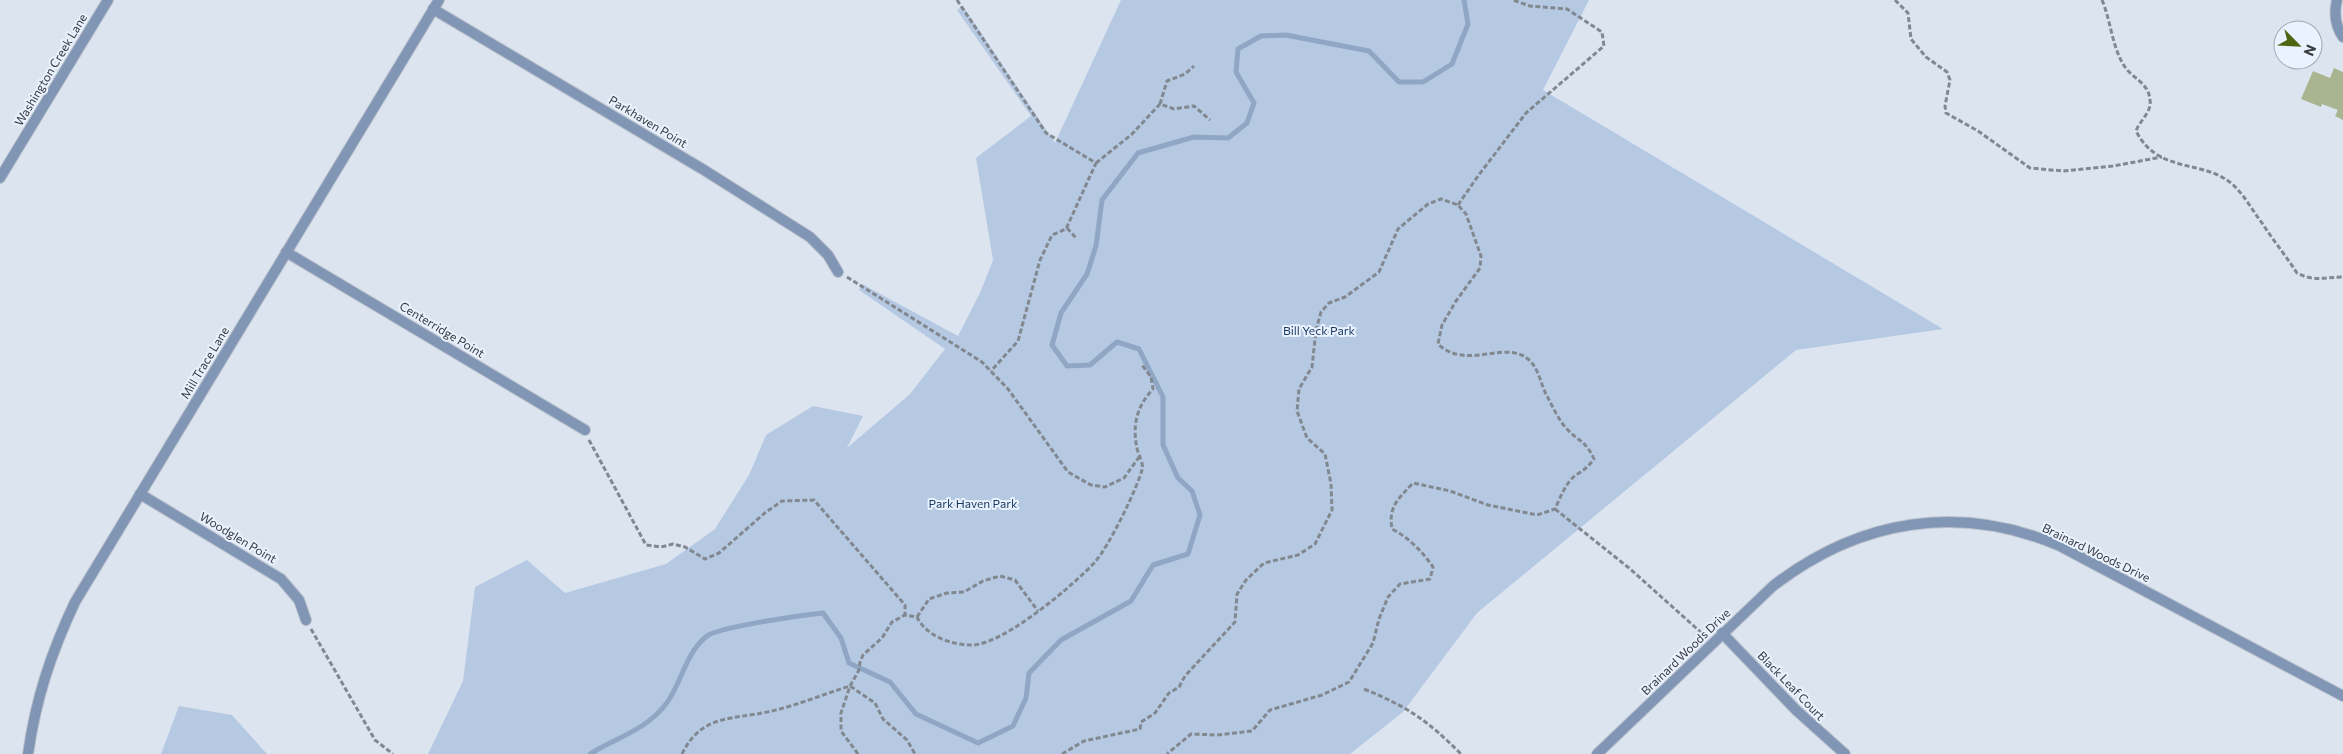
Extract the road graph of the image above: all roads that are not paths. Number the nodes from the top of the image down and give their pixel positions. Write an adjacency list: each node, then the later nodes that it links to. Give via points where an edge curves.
1 (108, 0): 5 (street, Washington Creek Lane)
2 (2337, 0): 4 (street, via 2336,24)
3 (436, 4): 6 (street, Mill Trace Lane); 7 (street, Parkhaven Point, via 810,237 828,255)
4 (2343, 37)
5 (0, 178)
6 (286, 252): 8 (street, Centerridge Point); 9 (street, Mill Trace Lane)
7 (838, 272)
8 (584, 430)
9 (140, 494): 10 (street, Woodglen Point, via 281,579 299,600); 13 (street, Mill Trace Lane, via 75,602 53,649 34,713)
10 (306, 620)
11 (1722, 633): 12 (street, Brainard Woods Drive, via 1794,569 1848,540 1914,523 1977,523 2029,534 2060,546); 14 (street, Brainard Woods Drive); 15 (street, Black Leaf Court, via 1796,710)
12 (2343, 696)
13 (28, 754)
14 (1597, 754)
15 (1845, 754)

